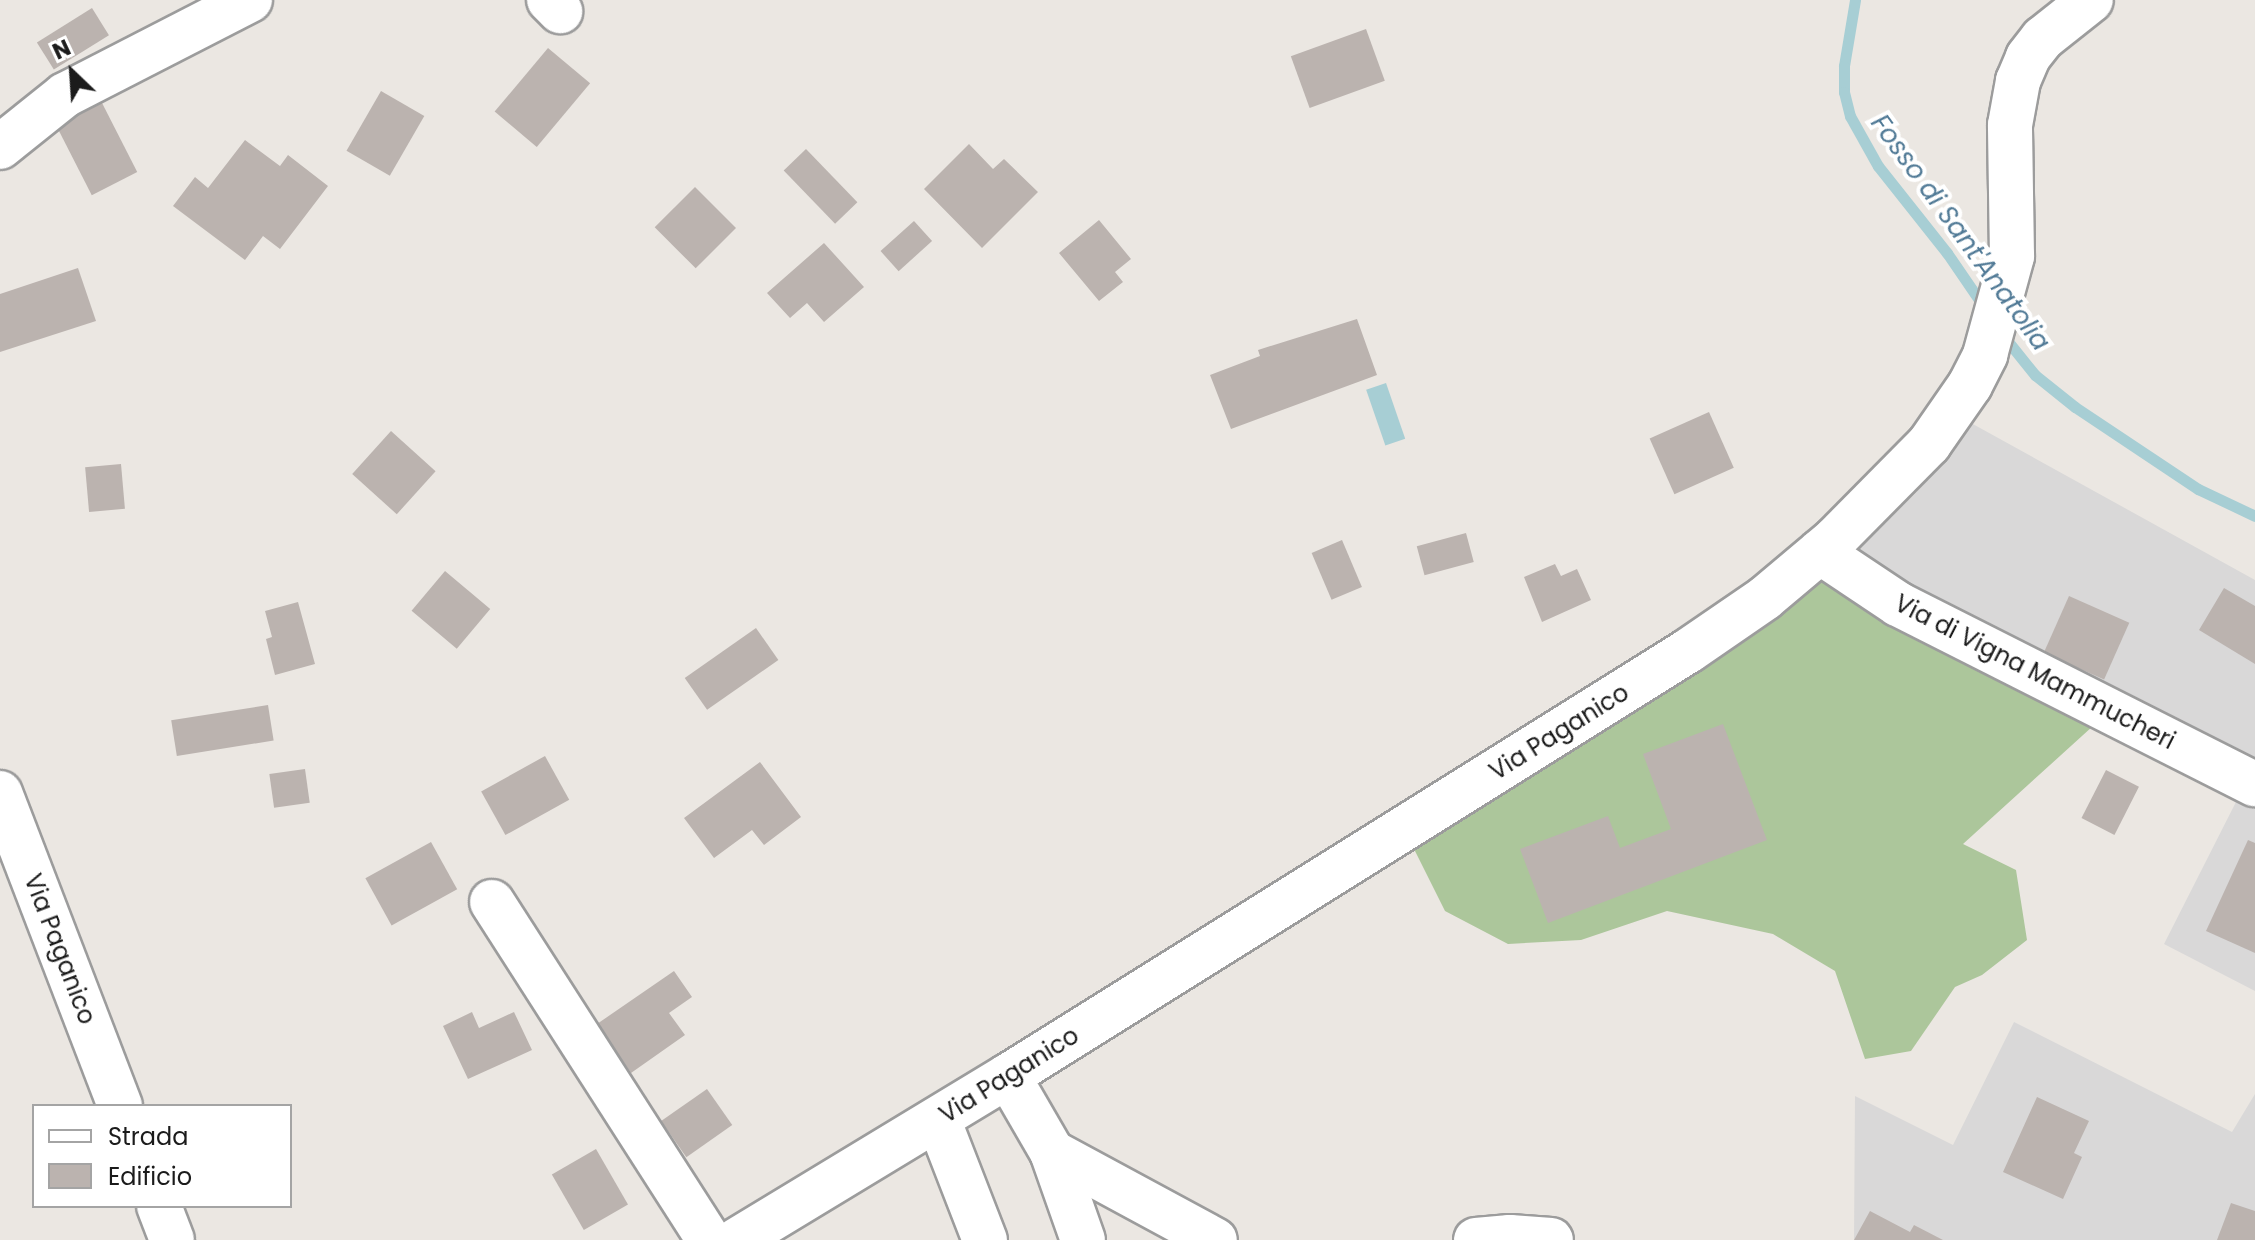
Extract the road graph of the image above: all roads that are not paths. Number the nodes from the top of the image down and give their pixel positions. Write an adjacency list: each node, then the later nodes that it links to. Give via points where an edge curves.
1 (250, 0): 3 (street, via 65,95)
2 (2091, 0): 4 (street, Via Paganico, via 2043,38 2018,81 2010,125 2012,256 1989,343 1970,385 1915,460)
3 (0, 147)
4 (1820, 552): 5 (street, Via di Vigna Mammucheri, via 1880,594); 8 (street, Via Paganico, via 1688,651)
5 (2255, 784)
6 (0, 793): 9 (street, Via Paganico)
7 (492, 902): 14 (street)
8 (1008, 1076): 10 (street, Via Paganico); 11 (street)
9 (119, 1104)
10 (938, 1119): 15 (street, Via Paganico); 16 (street)
11 (1052, 1152): 17 (street); 18 (street)
12 (160, 1208): 13 (street)
13 (172, 1240)
14 (709, 1240)
15 (737, 1240)
16 (985, 1240)
17 (1083, 1240)
18 (1215, 1240)
19 (1476, 1240): 20 (street)
20 (1551, 1240)

